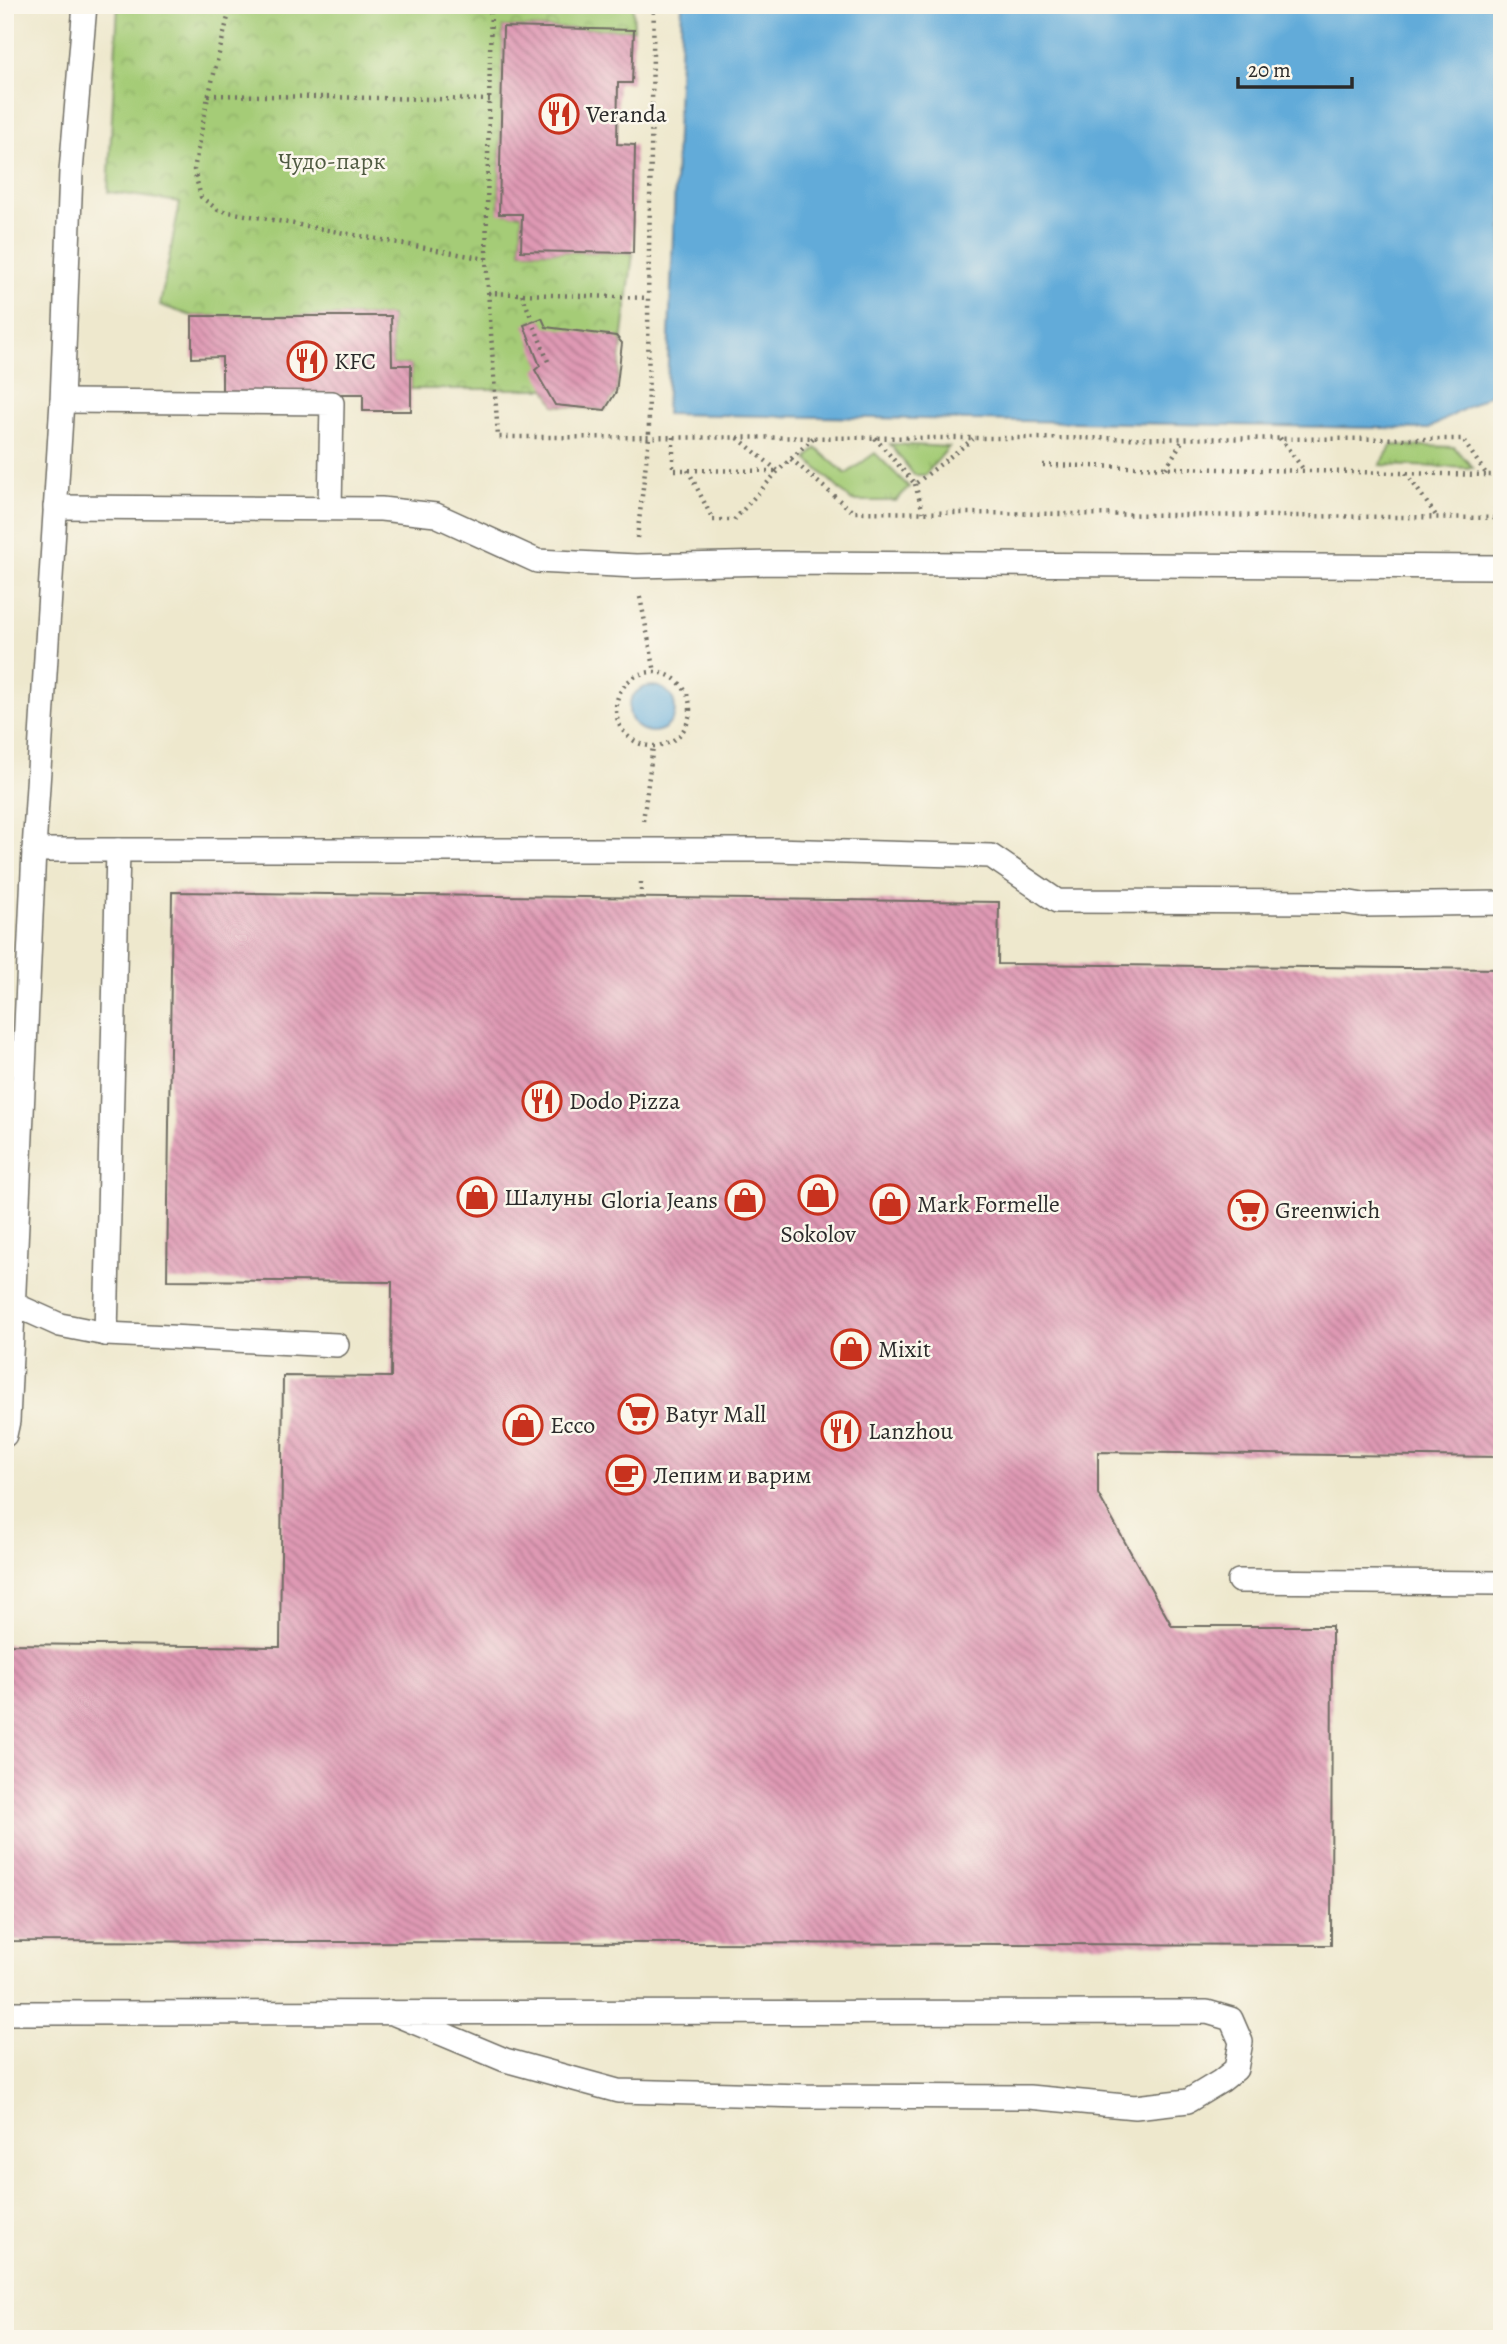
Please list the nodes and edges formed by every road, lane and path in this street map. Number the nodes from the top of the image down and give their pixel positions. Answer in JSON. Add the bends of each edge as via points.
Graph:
{"nodes":[{"id":1,"x":85,"y":5,"type":"edge"},
{"id":2,"x":231,"y":5,"type":"edge"},
{"id":3,"x":491,"y":5,"type":"edge"},
{"id":4,"x":654,"y":5,"type":"edge"},
{"id":5,"x":208,"y":95,"type":"junction"},
{"id":6,"x":490,"y":100,"type":"junction"},
{"id":7,"x":486,"y":259,"type":"junction"},
{"id":8,"x":488,"y":293,"type":"junction"},
{"id":9,"x":522,"y":294,"type":"junction"},
{"id":10,"x":648,"y":298,"type":"junction"},
{"id":11,"x":549,"y":364,"type":"dead end"},
{"id":12,"x":62,"y":401,"type":"junction"},
{"id":13,"x":649,"y":437,"type":"junction"},
{"id":14,"x":673,"y":437,"type":"junction"},
{"id":15,"x":738,"y":437,"type":"junction"},
{"id":16,"x":814,"y":437,"type":"junction"},
{"id":17,"x":874,"y":437,"type":"junction"},
{"id":18,"x":1184,"y":437,"type":"junction"},
{"id":19,"x":1279,"y":438,"type":"junction"},
{"id":20,"x":974,"y":439,"type":"junction"},
{"id":21,"x":791,"y":459,"type":"junction"},
{"id":22,"x":1043,"y":465,"type":"dead end"},
{"id":23,"x":1166,"y":468,"type":"junction"},
{"id":24,"x":688,"y":470,"type":"junction"},
{"id":25,"x":778,"y":471,"type":"junction"},
{"id":26,"x":1305,"y":471,"type":"junction"},
{"id":27,"x":1405,"y":473,"type":"junction"},
{"id":28,"x":1487,"y":475,"type":"junction"},
{"id":29,"x":1502,"y":475,"type":"edge"},
{"id":30,"x":915,"y":484,"type":"junction"},
{"id":31,"x":55,"y":507,"type":"junction"},
{"id":32,"x":330,"y":508,"type":"junction"},
{"id":33,"x":923,"y":512,"type":"junction"},
{"id":34,"x":1437,"y":517,"type":"junction"},
{"id":35,"x":1502,"y":518,"type":"edge"},
{"id":36,"x":636,"y":549,"type":"dead end"},
{"id":37,"x":1502,"y":567,"type":"edge"},
{"id":38,"x":639,"y":592,"type":"dead end"},
{"id":39,"x":654,"y":672,"type":"junction"},
{"id":40,"x":653,"y":746,"type":"junction"},
{"id":41,"x":642,"y":830,"type":"dead end"},
{"id":42,"x":34,"y":850,"type":"junction"},
{"id":43,"x":118,"y":850,"type":"junction"},
{"id":44,"x":1502,"y":904,"type":"edge"},
{"id":45,"x":13,"y":1304,"type":"junction"},
{"id":46,"x":106,"y":1334,"type":"junction"},
{"id":47,"x":337,"y":1345,"type":"dead end"},
{"id":48,"x":5,"y":1435,"type":"edge"},
{"id":49,"x":1239,"y":1581,"type":"dead end"},
{"id":50,"x":1502,"y":1583,"type":"edge"},
{"id":51,"x":390,"y":2012,"type":"junction"},
{"id":52,"x":5,"y":2013,"type":"edge"}],
"edges":[{"from":1,"to":12,"type":"lane","via":[[71,172]]},
{"from":2,"to":5,"type":"path"},
{"from":3,"to":6,"type":"path"},
{"from":4,"to":10,"type":"path"},
{"from":5,"to":6,"type":"path"},
{"from":5,"to":7,"type":"path","via":[[194,170],[201,197],[218,210]]},
{"from":6,"to":7,"type":"path"},
{"from":7,"to":8,"type":"path"},
{"from":8,"to":9,"type":"path"},
{"from":8,"to":13,"type":"path","via":[[498,437]]},
{"from":9,"to":10,"type":"path"},
{"from":9,"to":11,"type":"path"},
{"from":10,"to":13,"type":"path"},
{"from":12,"to":31,"type":"lane"},
{"from":12,"to":32,"type":"lane","via":[[332,404]]},
{"from":13,"to":14,"type":"path"},
{"from":13,"to":36,"type":"path"},
{"from":14,"to":15,"type":"path"},
{"from":14,"to":24,"type":"path","via":[[673,470]]},
{"from":15,"to":16,"type":"path"},
{"from":15,"to":25,"type":"path"},
{"from":16,"to":17,"type":"path"},
{"from":16,"to":21,"type":"path"},
{"from":17,"to":20,"type":"path"},
{"from":17,"to":30,"type":"path"},
{"from":18,"to":19,"type":"path"},
{"from":18,"to":20,"type":"path"},
{"from":18,"to":23,"type":"path"},
{"from":19,"to":26,"type":"path"},
{"from":19,"to":28,"type":"path","via":[[1462,439]]},
{"from":20,"to":30,"type":"path"},
{"from":21,"to":25,"type":"path"},
{"from":21,"to":33,"type":"path","via":[[853,512]]},
{"from":22,"to":23,"type":"path"},
{"from":23,"to":26,"type":"path"},
{"from":24,"to":25,"type":"path"},
{"from":24,"to":25,"type":"path","via":[[713,520],[734,520]]},
{"from":26,"to":27,"type":"path"},
{"from":27,"to":28,"type":"path"},
{"from":27,"to":34,"type":"path"},
{"from":28,"to":29,"type":"path"},
{"from":30,"to":33,"type":"path"},
{"from":31,"to":32,"type":"lane"},
{"from":31,"to":42,"type":"lane"},
{"from":32,"to":37,"type":"lane","via":[[436,515],[537,561],[636,566]]},
{"from":33,"to":34,"type":"path"},
{"from":34,"to":35,"type":"path"},
{"from":38,"to":39,"type":"path"},
{"from":39,"to":40,"type":"path","via":[[667,675],[686,691],[689,716],[677,737]]},
{"from":39,"to":40,"type":"path","via":[[643,673],[624,686],[616,708],[631,739]]},
{"from":40,"to":41,"type":"path"},
{"from":42,"to":43,"type":"lane"},
{"from":42,"to":45,"type":"lane"},
{"from":43,"to":44,"type":"lane","via":[[773,850],[991,856],[1057,901]]},
{"from":43,"to":46,"type":"lane"},
{"from":45,"to":46,"type":"lane","via":[[60,1325]]},
{"from":45,"to":48,"type":"lane"},
{"from":46,"to":47,"type":"lane"},
{"from":49,"to":50,"type":"lane"},
{"from":51,"to":51,"type":"lane","via":[[1207,2012],[1231,2019],[1241,2042],[1236,2069],[1222,2081],[1188,2101],[1135,2107],[1029,2097],[618,2091],[505,2060]]},
{"from":51,"to":52,"type":"lane"}]}
